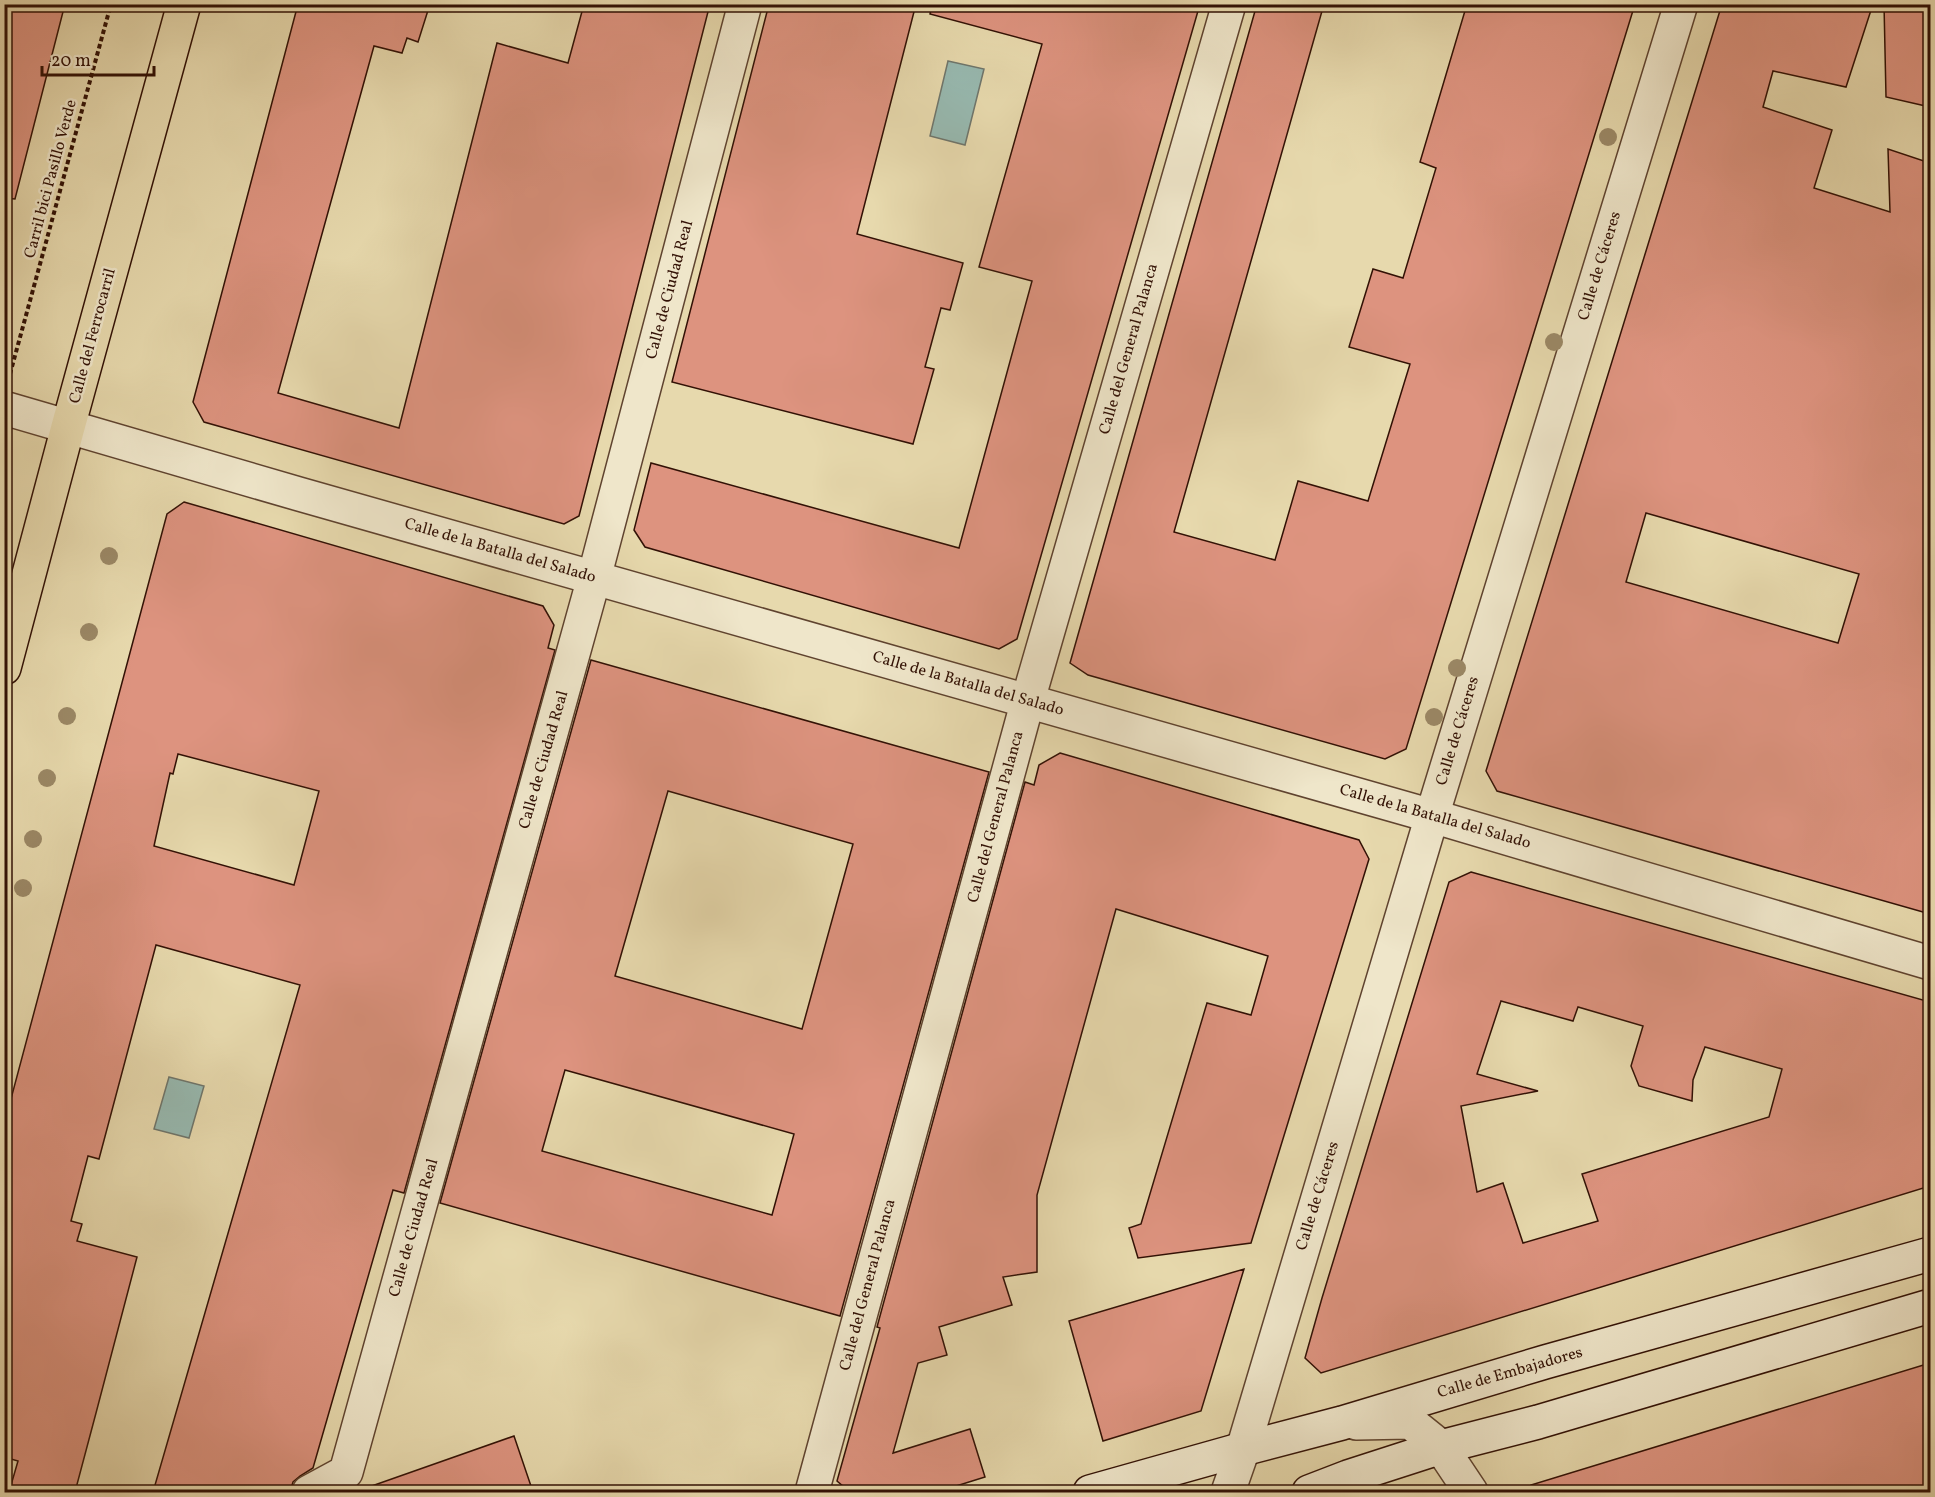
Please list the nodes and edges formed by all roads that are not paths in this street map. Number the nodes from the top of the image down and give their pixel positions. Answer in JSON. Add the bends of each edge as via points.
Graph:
{"nodes":[{"id":1,"x":184,"y":4,"type":"edge"},
{"id":2,"x":745,"y":4,"type":"edge"},
{"id":3,"x":1229,"y":4,"type":"edge"},
{"id":4,"x":1680,"y":4,"type":"edge"},
{"id":5,"x":6,"y":397,"type":"edge"},
{"id":6,"x":68,"y":427,"type":"junction"},
{"id":7,"x":594,"y":578,"type":"junction"},
{"id":8,"x":4,"y":668,"type":"edge"},
{"id":9,"x":1028,"y":700,"type":"junction"},
{"id":10,"x":1432,"y":816,"type":"junction"},
{"id":11,"x":1930,"y":963,"type":"edge"},
{"id":12,"x":1930,"y":1254,"type":"edge"},
{"id":13,"x":1930,"y":1306,"type":"edge"},
{"id":14,"x":1342,"y":1424,"type":"junction"},
{"id":15,"x":1441,"y":1447,"type":"junction"},
{"id":16,"x":1243,"y":1449,"type":"junction"},
{"id":17,"x":309,"y":1492,"type":"edge"},
{"id":18,"x":812,"y":1492,"type":"edge"},
{"id":19,"x":1090,"y":1492,"type":"edge"},
{"id":20,"x":1228,"y":1492,"type":"edge"},
{"id":21,"x":1309,"y":1492,"type":"edge"},
{"id":22,"x":1471,"y":1492,"type":"edge"}],
"edges":[{"from":1,"to":6,"type":"main road","name":"Calle del Ferrocarril"},
{"from":2,"to":7,"type":"street","name":"Calle de Ciudad Real"},
{"from":3,"to":9,"type":"street","name":"Calle del General Palanca"},
{"from":4,"to":10,"type":"street","name":"Calle de Cáceres"},
{"from":5,"to":6,"type":"street","name":"Calle de la Batalla del Salado"},
{"from":6,"to":7,"type":"street","name":"Calle de la Batalla del Salado"},
{"from":6,"to":8,"type":"main road","name":"Calle del Ferrocarril"},
{"from":7,"to":9,"type":"street","name":"Calle de la Batalla del Salado"},
{"from":7,"to":17,"type":"street","name":"Calle de Ciudad Real","via":[[346,1472]]},
{"from":9,"to":10,"type":"street","name":"Calle de la Batalla del Salado"},
{"from":9,"to":18,"type":"street","name":"Calle del General Palanca"},
{"from":10,"to":11,"type":"street","name":"Calle de la Batalla del Salado"},
{"from":10,"to":16,"type":"street","name":"Calle de Cáceres"},
{"from":12,"to":14,"type":"street","name":"Calle de Embajadores","via":[[1545,1362]]},
{"from":13,"to":15,"type":"street"},
{"from":14,"to":15,"type":"street","via":[[1410,1422]]},
{"from":14,"to":16,"type":"street","name":"Calle de Embajadores"},
{"from":15,"to":21,"type":"street"},
{"from":15,"to":22,"type":"street"},
{"from":16,"to":19,"type":"street","name":"Calle de Embajadores"},
{"from":16,"to":20,"type":"street","name":"Calle de Cáceres"}]}
